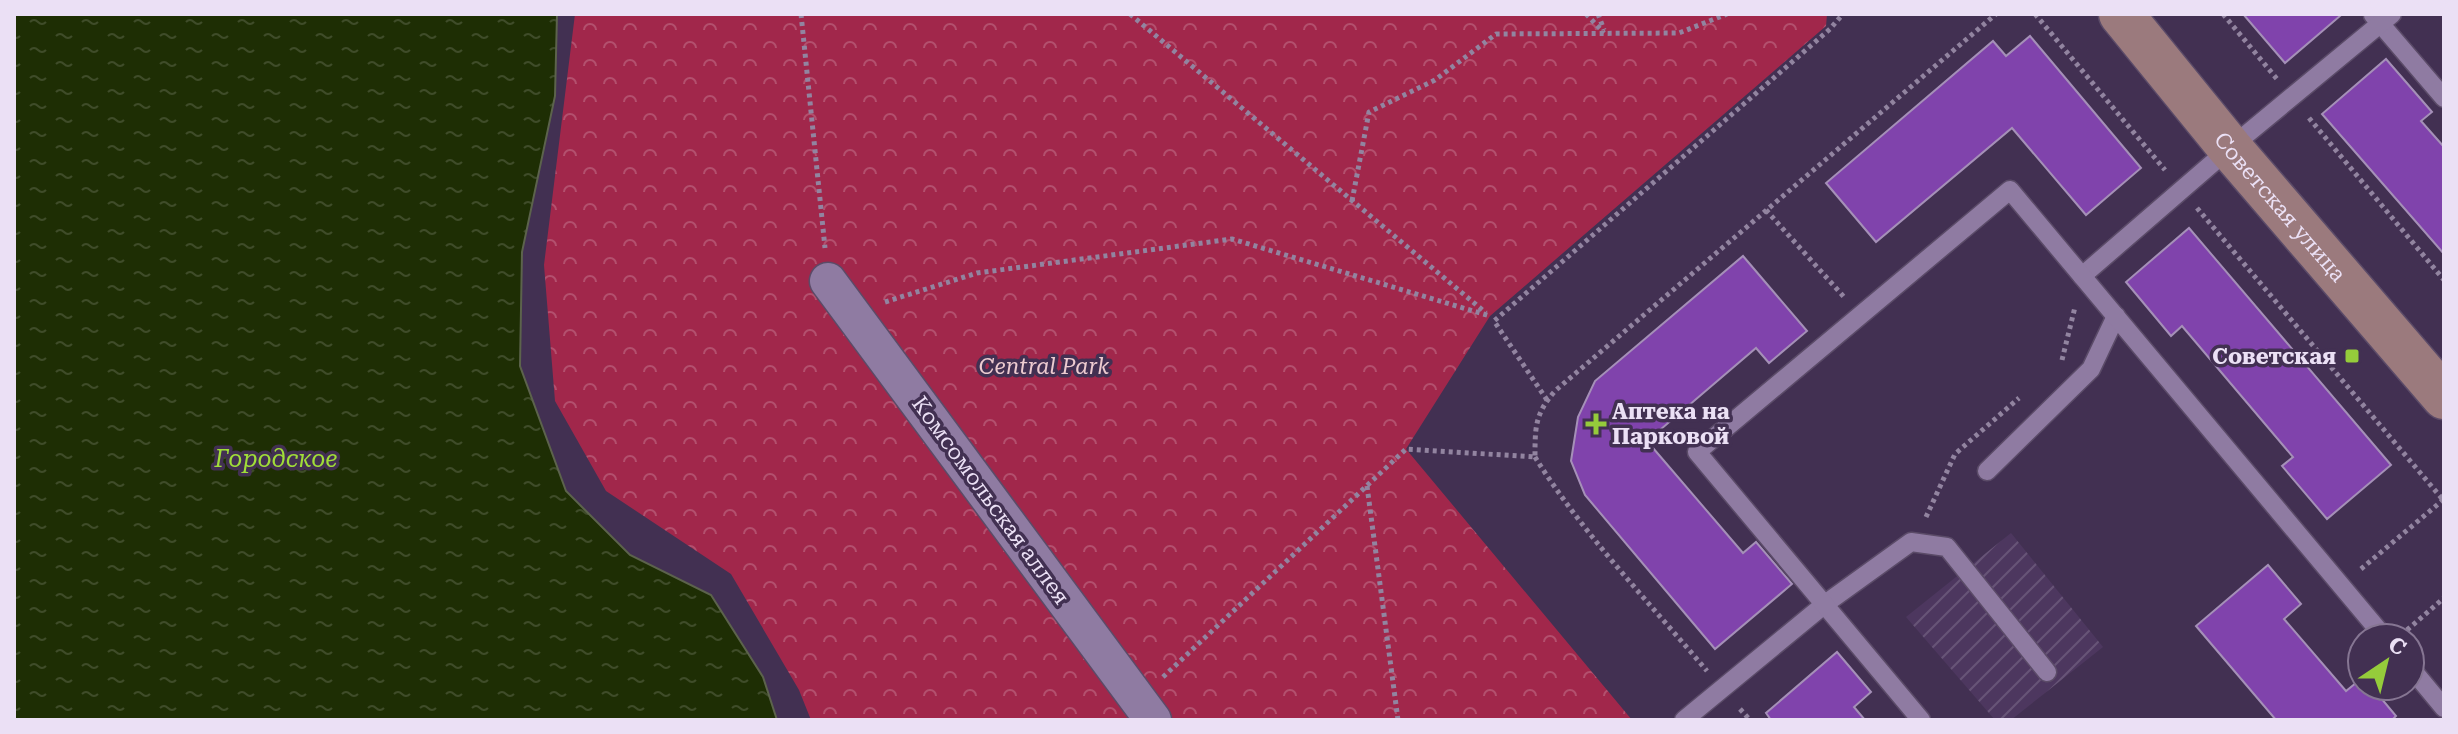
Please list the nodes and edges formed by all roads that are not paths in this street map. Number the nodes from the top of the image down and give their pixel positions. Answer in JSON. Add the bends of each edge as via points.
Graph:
{"nodes":[{"id":1,"x":2121,"y":14,"type":"edge"},
{"id":2,"x":2381,"y":17,"type":"edge"},
{"id":3,"x":2444,"y":98,"type":"edge"},
{"id":4,"x":2230,"y":148,"type":"junction"},
{"id":5,"x":2082,"y":276,"type":"junction"},
{"id":6,"x":828,"y":281,"type":"road end"},
{"id":7,"x":2116,"y":316,"type":"junction"},
{"id":8,"x":2444,"y":397,"type":"edge"},
{"id":9,"x":1987,"y":471,"type":"dead end"},
{"id":10,"x":1825,"y":604,"type":"junction"},
{"id":11,"x":2371,"y":622,"type":"edge"},
{"id":12,"x":2047,"y":672,"type":"dead end"},
{"id":13,"x":2426,"y":686,"type":"edge"},
{"id":14,"x":2444,"y":708,"type":"edge"},
{"id":15,"x":1146,"y":710,"type":"edge"},
{"id":16,"x":1684,"y":720,"type":"edge"},
{"id":17,"x":1921,"y":720,"type":"edge"}],
"edges":[{"from":1,"to":4,"type":"main road","name":"Советская улица"},
{"from":2,"to":3,"type":"lane"},
{"from":2,"to":4,"type":"lane"},
{"from":4,"to":5,"type":"lane"},
{"from":4,"to":8,"type":"main road","name":"Советская улица"},
{"from":5,"to":7,"type":"lane"},
{"from":5,"to":10,"type":"lane","via":[[2010,190],[1697,452]]},
{"from":6,"to":15,"type":"street","name":"Комсомольская аллея"},
{"from":7,"to":9,"type":"lane","via":[[2091,369]]},
{"from":7,"to":11,"type":"lane"},
{"from":10,"to":12,"type":"lane","via":[[1911,542],[1947,547]]},
{"from":10,"to":16,"type":"lane"},
{"from":10,"to":17,"type":"lane"},
{"from":13,"to":14,"type":"lane"}]}
